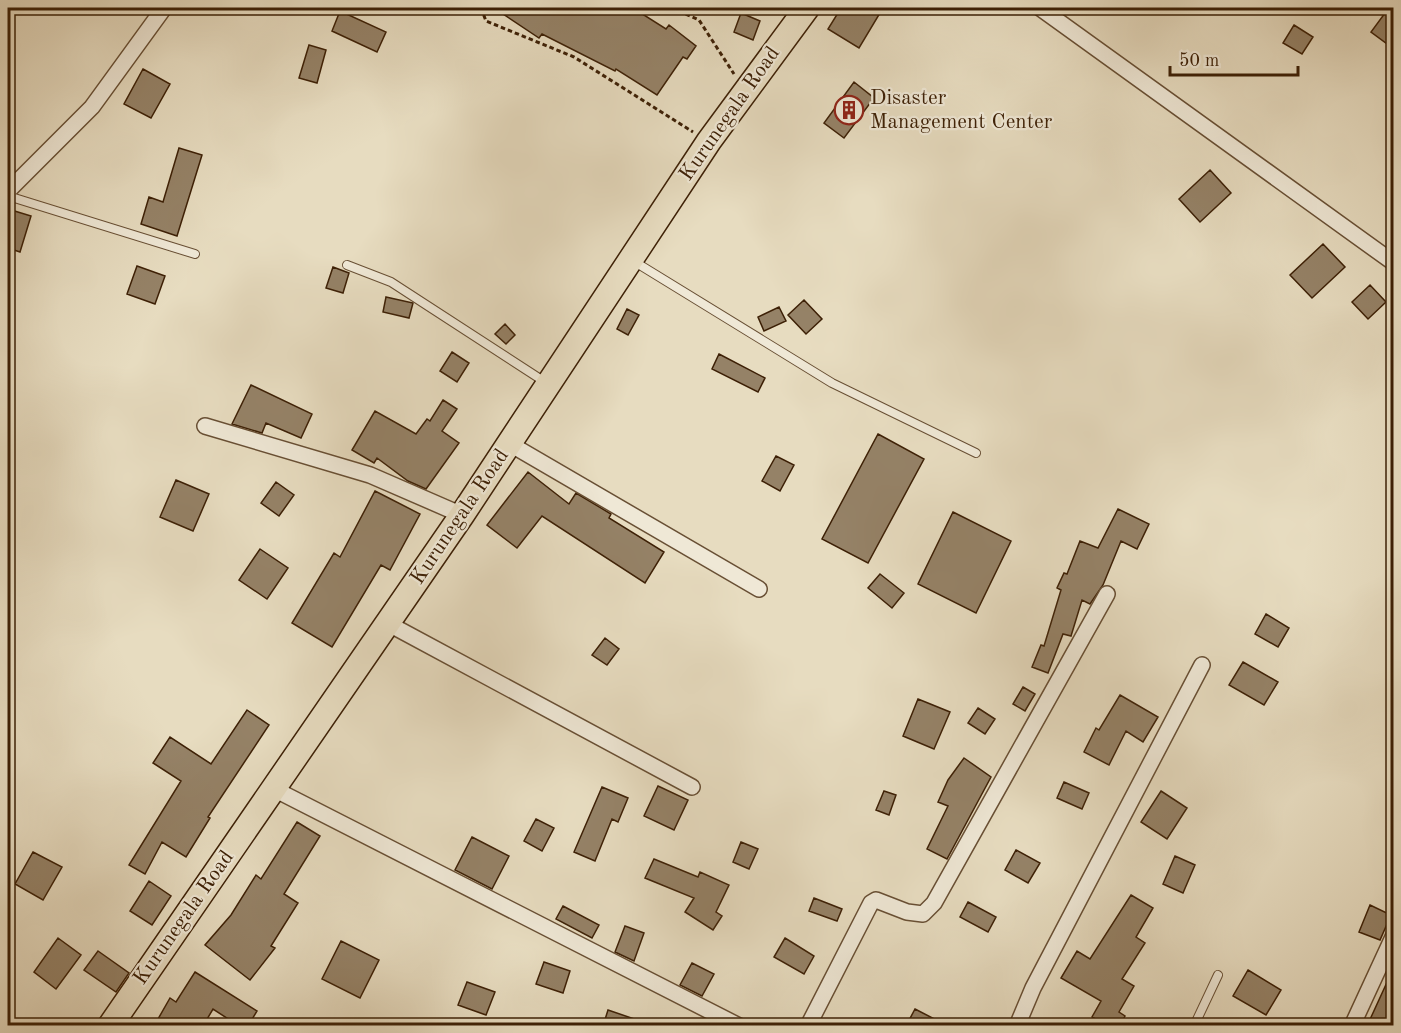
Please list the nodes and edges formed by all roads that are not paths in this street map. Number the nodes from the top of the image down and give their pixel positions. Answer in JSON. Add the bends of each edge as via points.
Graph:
{"nodes":[{"id":1,"x":164,"y":8,"type":"edge"},
{"id":2,"x":807,"y":8,"type":"edge"},
{"id":3,"x":1040,"y":8,"type":"edge"},
{"id":4,"x":8,"y":191,"type":"edge"},
{"id":5,"x":8,"y":196,"type":"edge"},
{"id":6,"x":195,"y":254,"type":"dead end"},
{"id":7,"x":631,"y":260,"type":"junction"},
{"id":8,"x":1394,"y":263,"type":"edge"},
{"id":9,"x":347,"y":265,"type":"dead end"},
{"id":10,"x":549,"y":384,"type":"junction"},
{"id":11,"x":205,"y":426,"type":"dead end"},
{"id":12,"x":510,"y":444,"type":"junction"},
{"id":13,"x":975,"y":453,"type":"dead end"},
{"id":14,"x":462,"y":515,"type":"junction"},
{"id":15,"x":759,"y":589,"type":"dead end"},
{"id":16,"x":1107,"y":594,"type":"dead end"},
{"id":17,"x":387,"y":623,"type":"junction"},
{"id":18,"x":1202,"y":665,"type":"dead end"},
{"id":19,"x":692,"y":787,"type":"dead end"},
{"id":20,"x":273,"y":789,"type":"junction"},
{"id":21,"x":1394,"y":935,"type":"edge"},
{"id":22,"x":1218,"y":975,"type":"dead end"},
{"id":23,"x":110,"y":1026,"type":"edge"},
{"id":24,"x":740,"y":1026,"type":"edge"},
{"id":25,"x":808,"y":1026,"type":"edge"},
{"id":26,"x":1017,"y":1026,"type":"edge"},
{"id":27,"x":1194,"y":1026,"type":"edge"},
{"id":28,"x":1352,"y":1026,"type":"edge"}],
"edges":[{"from":1,"to":4,"type":"street","via":[[92,107]]},
{"from":2,"to":7,"type":"highway","name":"Kurunegala Road","via":[[709,141]]},
{"from":3,"to":8,"type":"street"},
{"from":5,"to":6,"type":"lane"},
{"from":7,"to":10,"type":"highway","name":"Kurunegala Road"},
{"from":7,"to":13,"type":"lane","via":[[832,383]]},
{"from":9,"to":10,"type":"lane","via":[[391,282]]},
{"from":10,"to":12,"type":"highway","name":"Kurunegala Road"},
{"from":11,"to":14,"type":"street","via":[[369,475]]},
{"from":12,"to":14,"type":"highway","name":"Kurunegala Road"},
{"from":12,"to":15,"type":"street"},
{"from":14,"to":17,"type":"highway","name":"Kurunegala Road"},
{"from":16,"to":25,"type":"street","via":[[934,903],[923,914],[876,900],[871,903]]},
{"from":17,"to":19,"type":"street"},
{"from":17,"to":20,"type":"highway","name":"Kurunegala Road"},
{"from":18,"to":26,"type":"street","via":[[1032,988]]},
{"from":20,"to":23,"type":"highway","name":"Kurunegala Road"},
{"from":20,"to":24,"type":"street"},
{"from":21,"to":28,"type":"street"},
{"from":22,"to":27,"type":"lane"}]}
